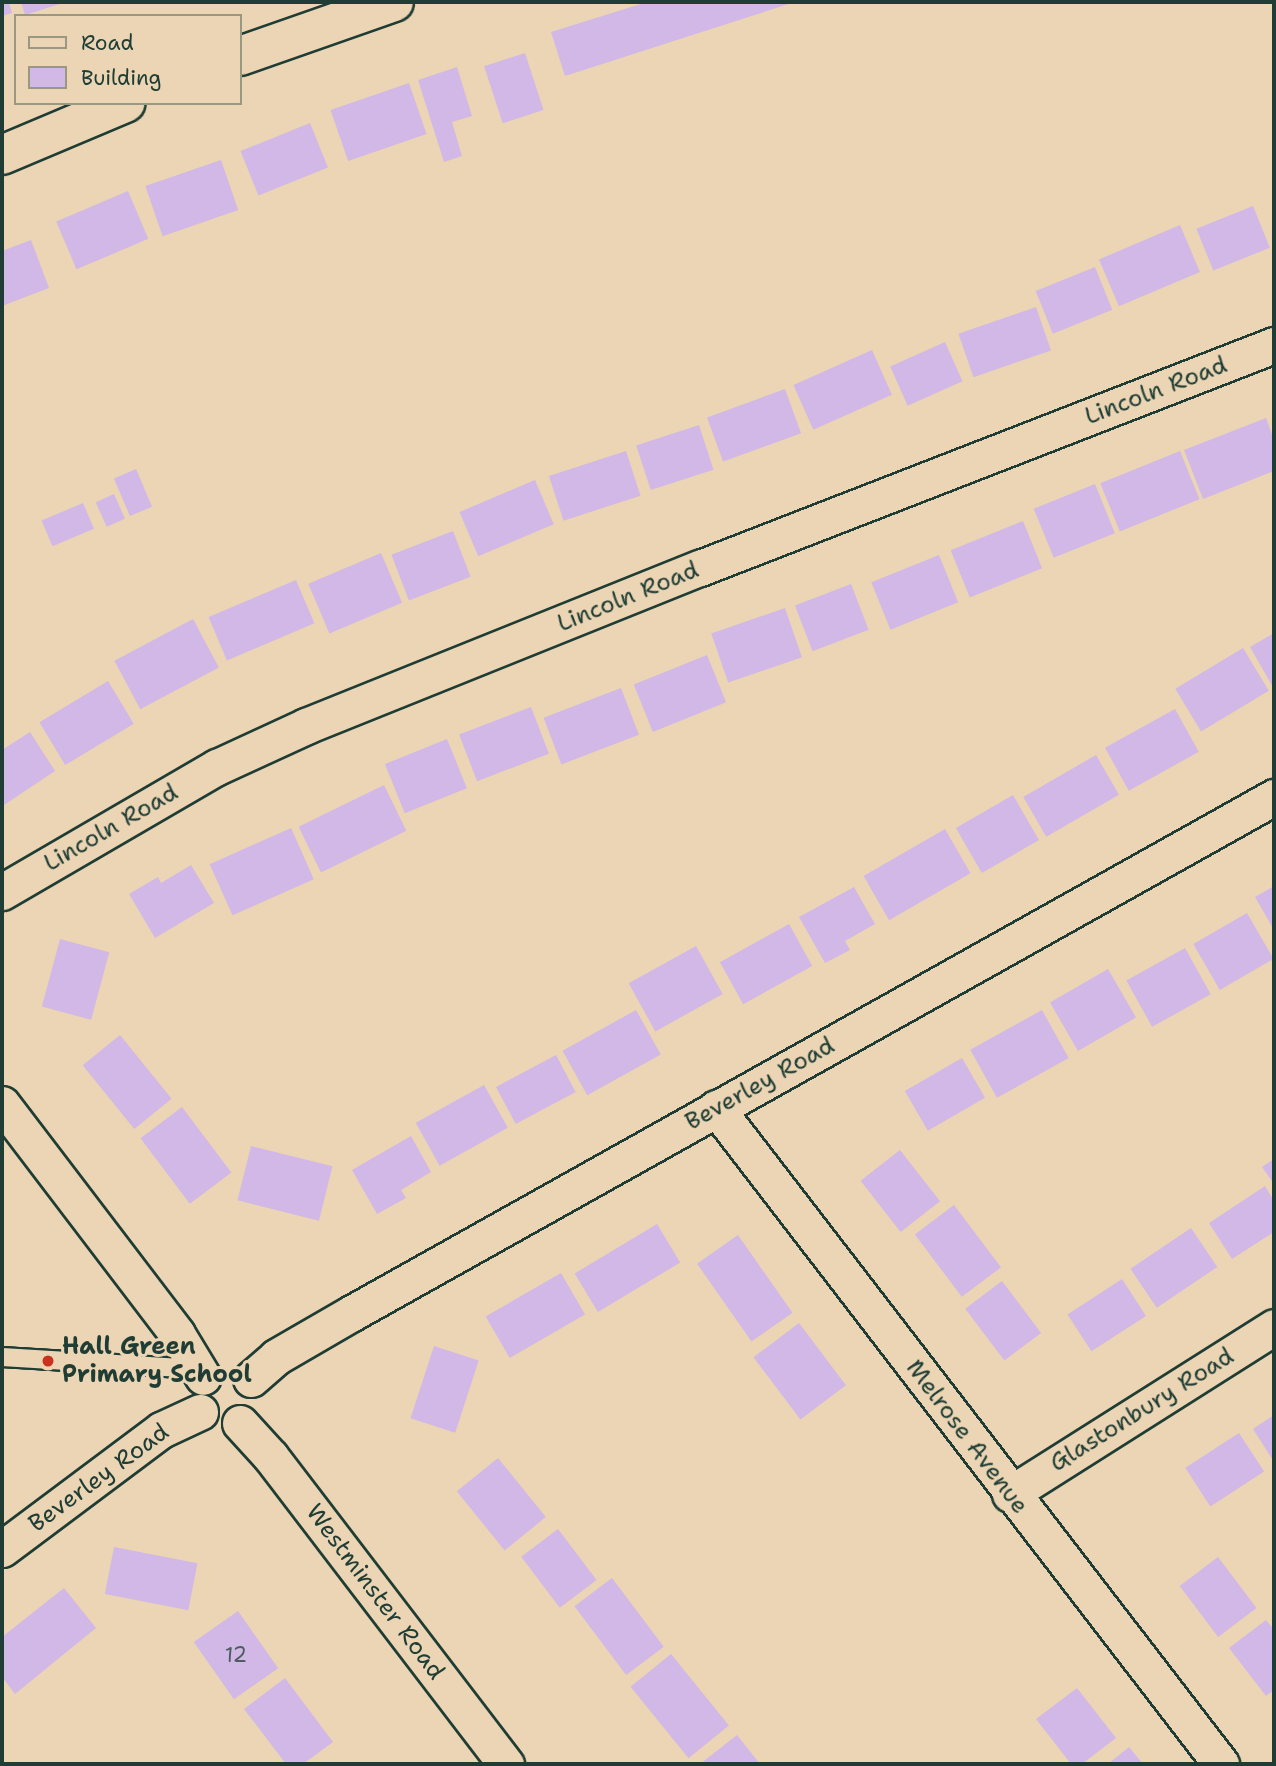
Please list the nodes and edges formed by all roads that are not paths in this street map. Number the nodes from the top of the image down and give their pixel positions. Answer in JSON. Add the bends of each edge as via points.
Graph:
{"nodes":[{"id":1,"x":394,"y":2,"type":"edge"},
{"id":2,"x":242,"y":55,"type":"edge"},
{"id":3,"x":120,"y":105,"type":"edge"},
{"id":4,"x":2,"y":155,"type":"edge"},
{"id":5,"x":1274,"y":345,"type":"edge"},
{"id":6,"x":1274,"y":797,"type":"edge"},
{"id":7,"x":2,"y":892,"type":"edge"},
{"id":8,"x":2,"y":1104,"type":"edge"},
{"id":9,"x":716,"y":1108,"type":"junction"},
{"id":10,"x":1274,"y":1327,"type":"edge"},
{"id":11,"x":2,"y":1357,"type":"edge"},
{"id":12,"x":201,"y":1373,"type":"junction"},
{"id":13,"x":251,"y":1379,"type":"junction"},
{"id":14,"x":200,"y":1412,"type":"junction"},
{"id":15,"x":240,"y":1423,"type":"junction"},
{"id":16,"x":1010,"y":1494,"type":"junction"},
{"id":17,"x":2,"y":1549,"type":"edge"},
{"id":18,"x":506,"y":1764,"type":"edge"},
{"id":19,"x":1221,"y":1764,"type":"edge"}],
"edges":[{"from":1,"to":2,"type":"street"},
{"from":3,"to":4,"type":"street"},
{"from":5,"to":7,"type":"street","name":"Lincoln Road","via":[[306,726],[217,767]]},
{"from":6,"to":9,"type":"street","name":"Beverley Road"},
{"from":8,"to":12,"type":"street","via":[[177,1334]]},
{"from":9,"to":13,"type":"street","name":"Beverley Road","via":[[276,1357]]},
{"from":9,"to":16,"type":"street","name":"Melrose Avenue"},
{"from":10,"to":16,"type":"street","name":"Glastonbury Road"},
{"from":11,"to":12,"type":"lane"},
{"from":12,"to":13,"type":"street","via":[[228,1366]]},
{"from":12,"to":14,"type":"street","via":[[196,1394]]},
{"from":13,"to":15,"type":"street","via":[[255,1406]]},
{"from":14,"to":15,"type":"street","via":[[220,1426]]},
{"from":14,"to":17,"type":"street","name":"Beverley Road","via":[[161,1430]]},
{"from":15,"to":18,"type":"street","name":"Westminster Road","via":[[271,1457]]},
{"from":16,"to":19,"type":"street","name":"Melrose Avenue"}]}
